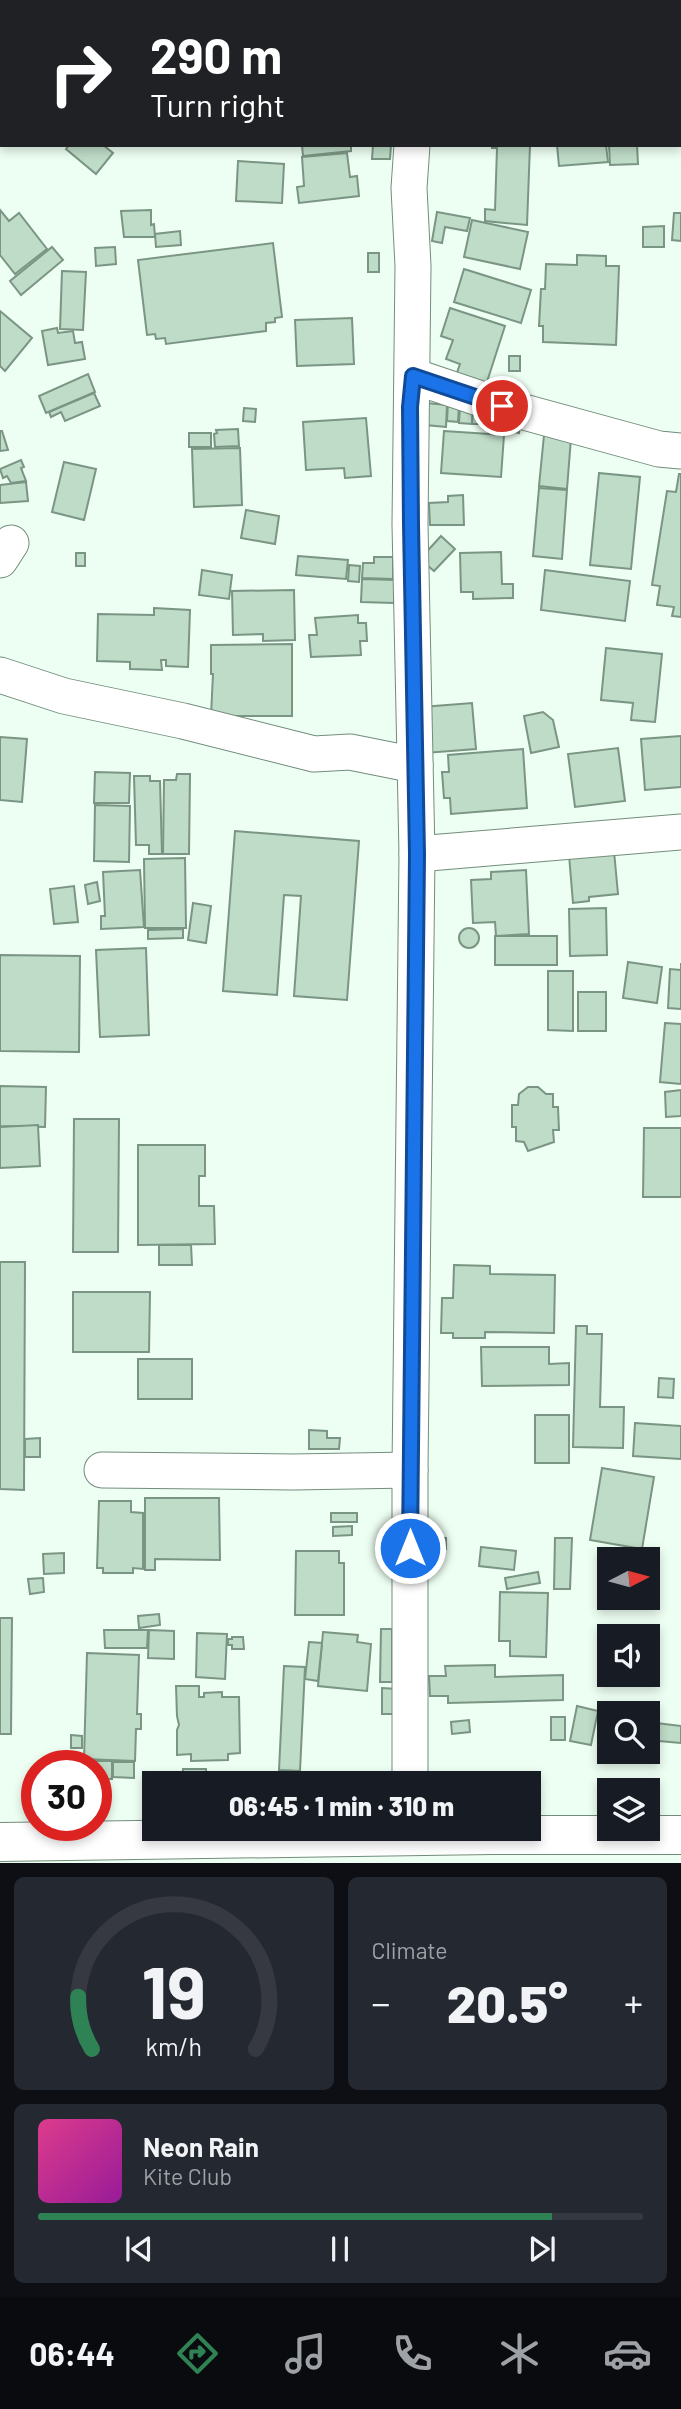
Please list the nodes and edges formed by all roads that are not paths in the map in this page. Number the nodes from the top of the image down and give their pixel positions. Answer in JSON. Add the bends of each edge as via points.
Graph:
{"nodes":[{"id":1,"x":412,"y":147,"type":"edge"},
{"id":2,"x":413,"y":376,"type":"junction"},
{"id":3,"x":681,"y":451,"type":"edge"},
{"id":4,"x":0,"y":675,"type":"edge"},
{"id":5,"x":415,"y":765,"type":"junction"},
{"id":6,"x":681,"y":832,"type":"edge"},
{"id":7,"x":417,"y":854,"type":"junction"},
{"id":8,"x":102,"y":1470,"type":"dead end"},
{"id":9,"x":410,"y":1470,"type":"junction"},
{"id":10,"x":410,"y":1771,"type":"edge"},
{"id":11,"x":541,"y":1834,"type":"edge"},
{"id":12,"x":681,"y":1835,"type":"edge"},
{"id":13,"x":142,"y":1839,"type":"edge"},
{"id":14,"x":0,"y":1842,"type":"edge"}],
"edges":[{"from":1,"to":2,"type":"street"},
{"from":2,"to":3,"type":"street","via":[[502,406]]},
{"from":2,"to":5,"type":"street","via":[[410,511]]},
{"from":4,"to":5,"type":"street","via":[[64,696],[314,754],[350,752]]},
{"from":5,"to":7,"type":"street"},
{"from":6,"to":7,"type":"street"},
{"from":7,"to":9,"type":"street"},
{"from":8,"to":9,"type":"street"},
{"from":9,"to":10,"type":"street"},
{"from":11,"to":12,"type":"highway"},
{"from":13,"to":14,"type":"highway"}]}
